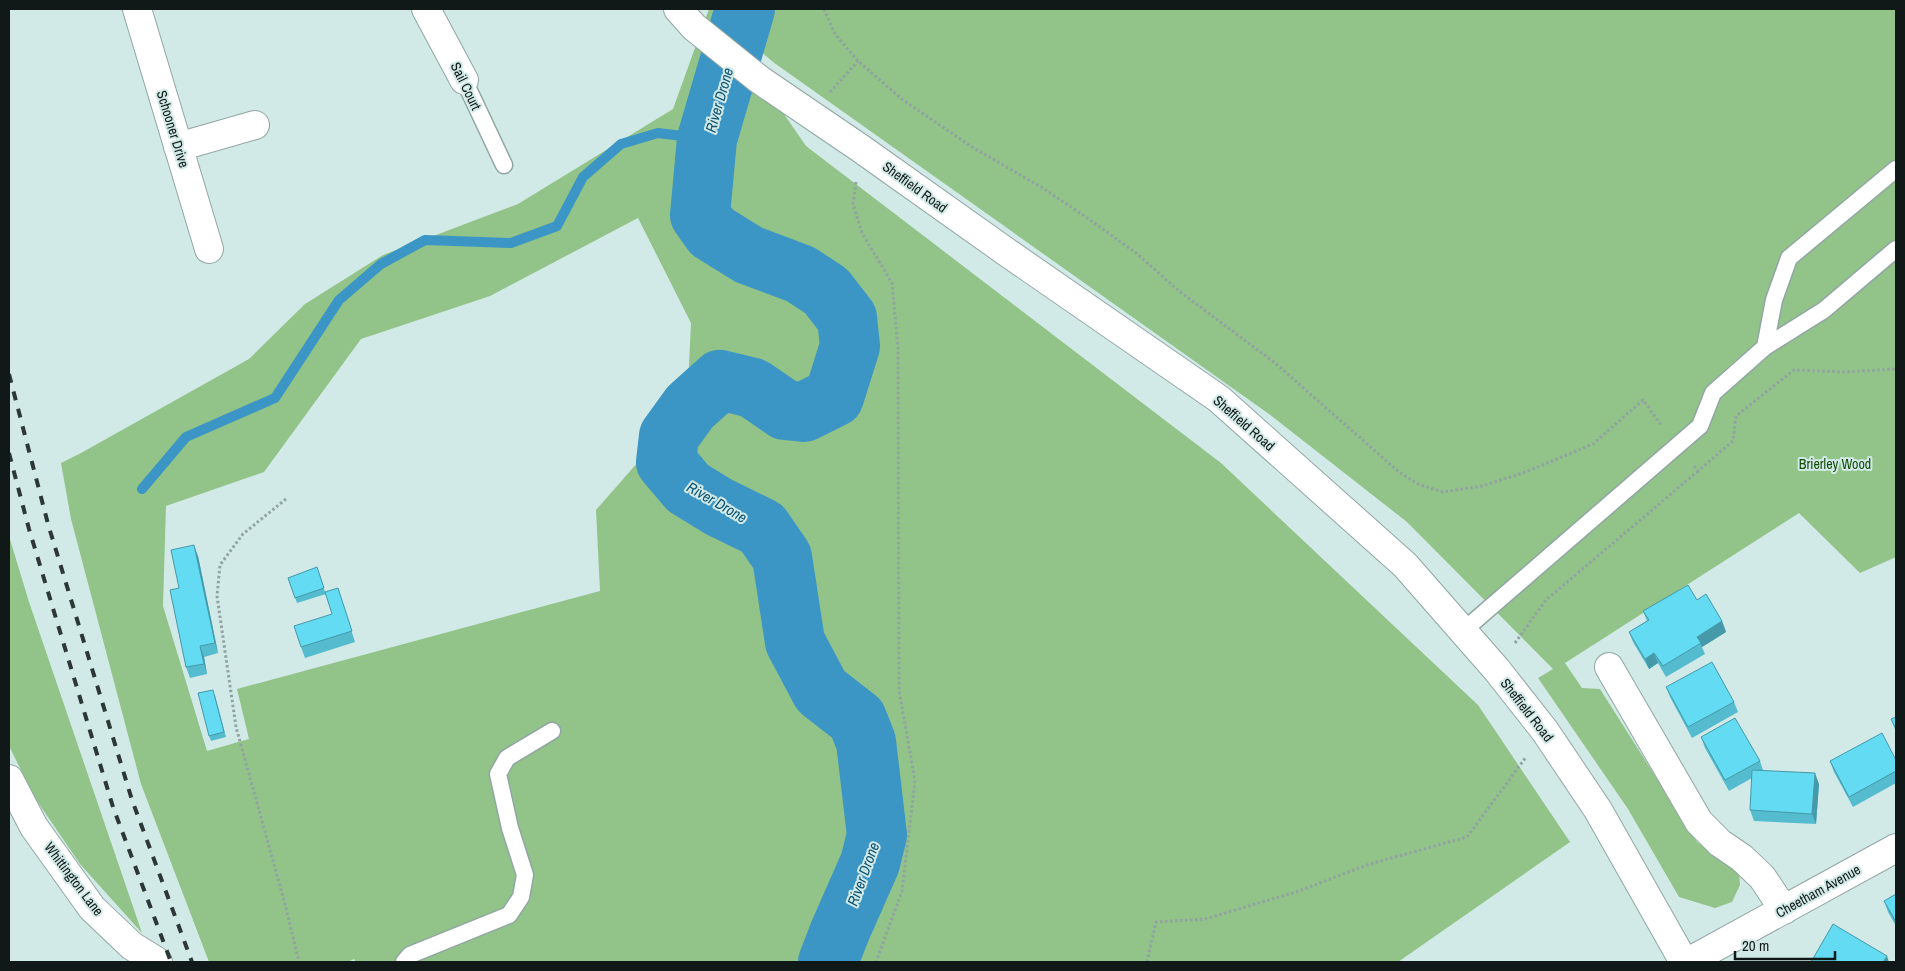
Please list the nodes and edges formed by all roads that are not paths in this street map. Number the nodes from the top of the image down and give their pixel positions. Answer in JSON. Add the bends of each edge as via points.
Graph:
{"nodes":[{"id":1,"x":137,"y":9,"type":"edge"},
{"id":2,"x":426,"y":9,"type":"edge"},
{"id":3,"x":686,"y":18,"type":"edge"},
{"id":4,"x":464,"y":80,"type":"joint"},
{"id":5,"x":255,"y":125,"type":"dead end"},
{"id":6,"x":178,"y":147,"type":"junction"},
{"id":7,"x":504,"y":165,"type":"dead end"},
{"id":8,"x":1896,"y":169,"type":"edge"},
{"id":9,"x":209,"y":249,"type":"dead end"},
{"id":10,"x":1896,"y":249,"type":"edge"},
{"id":11,"x":1765,"y":347,"type":"junction"},
{"id":12,"x":1463,"y":631,"type":"junction"},
{"id":13,"x":1608,"y":667,"type":"dead end"},
{"id":14,"x":552,"y":731,"type":"dead end"},
{"id":15,"x":9,"y":779,"type":"edge"},
{"id":16,"x":1896,"y":848,"type":"edge"},
{"id":17,"x":1784,"y":910,"type":"junction"},
{"id":18,"x":158,"y":962,"type":"edge"},
{"id":19,"x":404,"y":962,"type":"edge"},
{"id":20,"x":1684,"y":962,"type":"edge"},
{"id":21,"x":1688,"y":962,"type":"edge"}],
"edges":[{"from":1,"to":6,"type":"main road","name":"Schooner Drive"},
{"from":2,"to":4,"type":"main road","name":"Sail Court"},
{"from":3,"to":12,"type":"main road","name":"Sheffield Road","via":[[760,80],[1219,399],[1406,565]]},
{"from":4,"to":7,"type":"lane","name":"Sail Court"},
{"from":5,"to":6,"type":"main road"},
{"from":6,"to":9,"type":"main road","name":"Schooner Drive"},
{"from":8,"to":11,"type":"lane","via":[[1788,258],[1774,300]]},
{"from":10,"to":11,"type":"lane","via":[[1824,310]]},
{"from":11,"to":12,"type":"lane","via":[[1713,393],[1700,426]]},
{"from":12,"to":20,"type":"main road","name":"Sheffield Road","via":[[1545,731],[1598,810]]},
{"from":13,"to":17,"type":"main road","via":[[1699,822],[1762,877]]},
{"from":14,"to":19,"type":"lane","via":[[507,758],[498,774],[525,875],[521,897],[508,914],[410,955]]},
{"from":15,"to":18,"type":"main road","name":"Whittington Lane","via":[[34,827],[92,908],[132,946]]},
{"from":16,"to":17,"type":"main road","name":"Cheetham Avenue"},
{"from":17,"to":21,"type":"main road","name":"Cheetham Avenue"}]}
